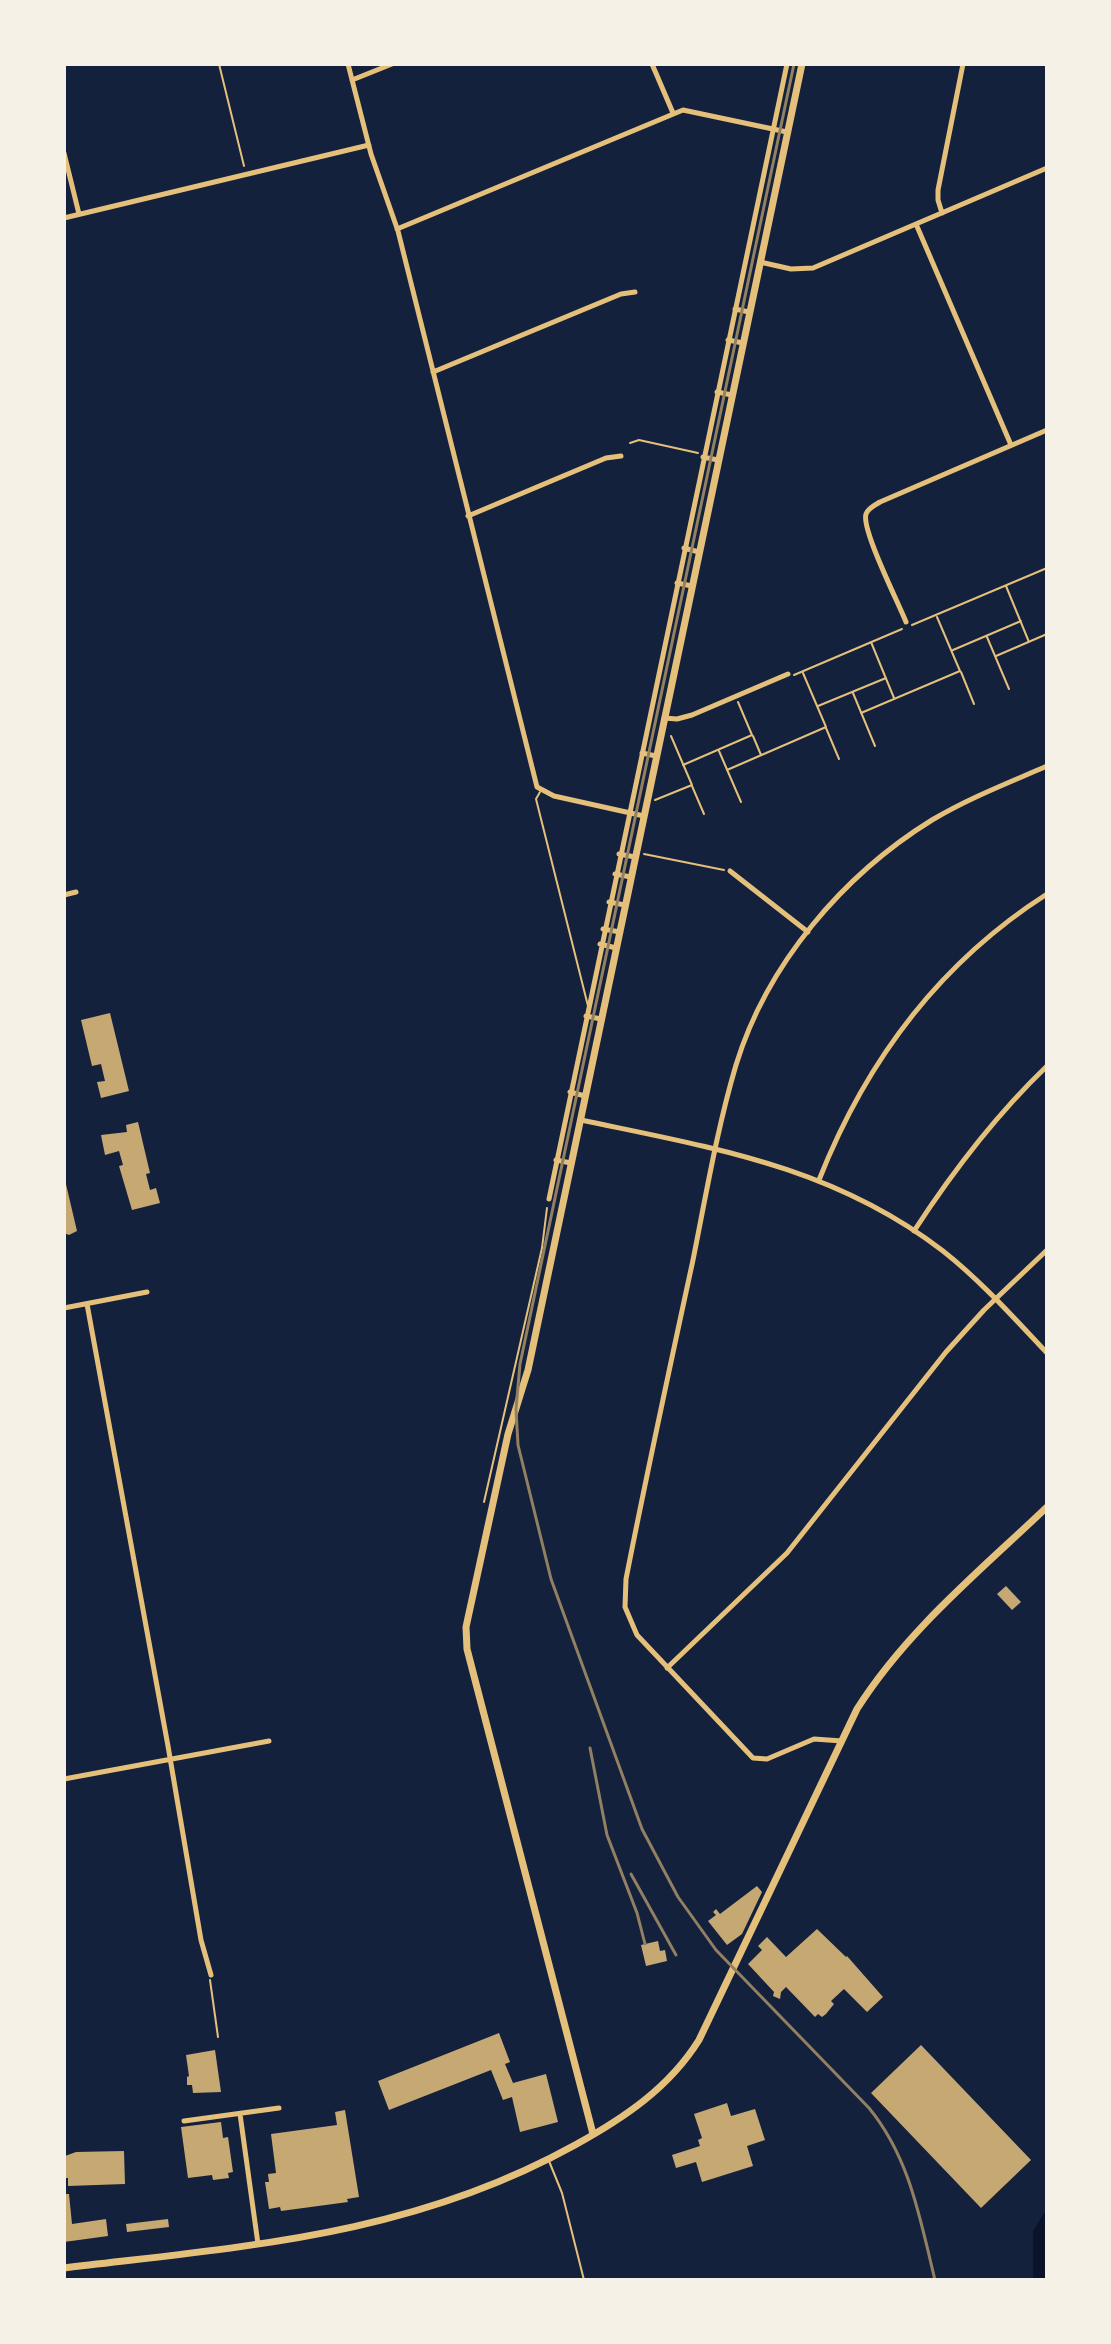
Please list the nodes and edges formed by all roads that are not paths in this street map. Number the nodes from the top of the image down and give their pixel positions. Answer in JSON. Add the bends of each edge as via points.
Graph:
{"nodes":[{"id":1,"x":348,"y":64,"type":"edge"},
{"id":2,"x":392,"y":64,"type":"edge"},
{"id":3,"x":652,"y":64,"type":"edge"},
{"id":4,"x":787,"y":64,"type":"edge"},
{"id":5,"x":802,"y":64,"type":"edge"},
{"id":6,"x":963,"y":64,"type":"edge"},
{"id":7,"x":352,"y":80,"type":"junction"},
{"id":8,"x":782,"y":84,"type":"junction"},
{"id":9,"x":797,"y":87,"type":"junction"},
{"id":10,"x":673,"y":113,"type":"junction"},
{"id":11,"x":773,"y":129,"type":"junction"},
{"id":12,"x":787,"y":132,"type":"junction"},
{"id":13,"x":369,"y":145,"type":"junction"},
{"id":14,"x":64,"y":153,"type":"edge"},
{"id":15,"x":1047,"y":168,"type":"edge"},
{"id":16,"x":758,"y":200,"type":"junction"},
{"id":17,"x":772,"y":204,"type":"junction"},
{"id":18,"x":942,"y":213,"type":"junction"},
{"id":19,"x":79,"y":214,"type":"junction"},
{"id":20,"x":64,"y":218,"type":"edge"},
{"id":21,"x":916,"y":224,"type":"junction"},
{"id":22,"x":397,"y":229,"type":"junction"},
{"id":23,"x":746,"y":257,"type":"junction"},
{"id":24,"x":760,"y":261,"type":"junction"},
{"id":25,"x":635,"y":292,"type":"dead end"},
{"id":26,"x":735,"y":309,"type":"junction"},
{"id":27,"x":749,"y":312,"type":"junction"},
{"id":28,"x":728,"y":340,"type":"junction"},
{"id":29,"x":743,"y":343,"type":"junction"},
{"id":30,"x":433,"y":372,"type":"junction"},
{"id":31,"x":717,"y":392,"type":"junction"},
{"id":32,"x":732,"y":395,"type":"junction"},
{"id":33,"x":1047,"y":430,"type":"edge"},
{"id":34,"x":1011,"y":445,"type":"junction"},
{"id":35,"x":621,"y":456,"type":"dead end"},
{"id":36,"x":703,"y":457,"type":"junction"},
{"id":37,"x":718,"y":460,"type":"junction"},
{"id":38,"x":468,"y":516,"type":"junction"},
{"id":39,"x":684,"y":548,"type":"junction"},
{"id":40,"x":699,"y":552,"type":"junction"},
{"id":41,"x":677,"y":583,"type":"junction"},
{"id":42,"x":692,"y":586,"type":"junction"},
{"id":43,"x":909,"y":623,"type":"road end"},
{"id":44,"x":788,"y":674,"type":"road end"},
{"id":45,"x":664,"y":718,"type":"junction"},
{"id":46,"x":642,"y":753,"type":"junction"},
{"id":47,"x":656,"y":756,"type":"junction"},
{"id":48,"x":1047,"y":766,"type":"edge"},
{"id":49,"x":540,"y":790,"type":"junction"},
{"id":50,"x":629,"y":813,"type":"junction"},
{"id":51,"x":644,"y":816,"type":"junction"},
{"id":52,"x":619,"y":854,"type":"junction"},
{"id":53,"x":639,"y":855,"type":"junction"},
{"id":54,"x":730,"y":871,"type":"dead end"},
{"id":55,"x":615,"y":874,"type":"junction"},
{"id":56,"x":631,"y":877,"type":"junction"},
{"id":57,"x":76,"y":892,"type":"dead end"},
{"id":58,"x":1047,"y":894,"type":"edge"},
{"id":59,"x":64,"y":895,"type":"edge"},
{"id":60,"x":609,"y":902,"type":"junction"},
{"id":61,"x":625,"y":905,"type":"junction"},
{"id":62,"x":603,"y":929,"type":"junction"},
{"id":63,"x":620,"y":932,"type":"junction"},
{"id":64,"x":808,"y":932,"type":"junction"},
{"id":65,"x":600,"y":944,"type":"junction"},
{"id":66,"x":616,"y":948,"type":"junction"},
{"id":67,"x":588,"y":1007,"type":"junction"},
{"id":68,"x":586,"y":1016,"type":"junction"},
{"id":69,"x":601,"y":1019,"type":"junction"},
{"id":70,"x":1047,"y":1066,"type":"edge"},
{"id":71,"x":570,"y":1092,"type":"junction"},
{"id":72,"x":585,"y":1096,"type":"junction"},
{"id":73,"x":580,"y":1120,"type":"junction"},
{"id":74,"x":716,"y":1149,"type":"junction"},
{"id":75,"x":556,"y":1160,"type":"junction"},
{"id":76,"x":571,"y":1163,"type":"junction"},
{"id":77,"x":819,"y":1180,"type":"junction"},
{"id":78,"x":549,"y":1199,"type":"road end"},
{"id":79,"x":914,"y":1231,"type":"junction"},
{"id":80,"x":1047,"y":1250,"type":"edge"},
{"id":81,"x":147,"y":1292,"type":"dead end"},
{"id":82,"x":996,"y":1299,"type":"junction"},
{"id":83,"x":87,"y":1304,"type":"junction"},
{"id":84,"x":64,"y":1308,"type":"edge"},
{"id":85,"x":1047,"y":1353,"type":"edge"},
{"id":86,"x":1047,"y":1507,"type":"edge"},
{"id":87,"x":667,"y":1668,"type":"junction"},
{"id":88,"x":269,"y":1741,"type":"dead end"},
{"id":89,"x":843,"y":1741,"type":"junction"},
{"id":90,"x":171,"y":1760,"type":"junction"},
{"id":91,"x":64,"y":1779,"type":"edge"},
{"id":92,"x":211,"y":1975,"type":"road end"},
{"id":93,"x":279,"y":2108,"type":"dead end"},
{"id":94,"x":240,"y":2114,"type":"junction"},
{"id":95,"x":184,"y":2121,"type":"dead end"},
{"id":96,"x":593,"y":2134,"type":"junction"},
{"id":97,"x":548,"y":2159,"type":"junction"},
{"id":98,"x":258,"y":2244,"type":"junction"},
{"id":99,"x":64,"y":2268,"type":"edge"},
{"id":100,"x":584,"y":2280,"type":"edge"}],
"edges":[{"from":1,"to":7,"type":"street"},
{"from":2,"to":7,"type":"street"},
{"from":3,"to":10,"type":"street"},
{"from":4,"to":8,"type":"street"},
{"from":5,"to":9,"type":"main road"},
{"from":6,"to":18,"type":"street","via":[[938,190]]},
{"from":7,"to":13,"type":"street"},
{"from":8,"to":9,"type":"street"},
{"from":8,"to":11,"type":"street"},
{"from":9,"to":12,"type":"main road"},
{"from":10,"to":11,"type":"street","via":[[683,110]]},
{"from":10,"to":22,"type":"street"},
{"from":11,"to":12,"type":"street"},
{"from":11,"to":16,"type":"street"},
{"from":12,"to":17,"type":"main road"},
{"from":13,"to":19,"type":"street"},
{"from":13,"to":22,"type":"street"},
{"from":14,"to":19,"type":"street"},
{"from":15,"to":18,"type":"street"},
{"from":16,"to":17,"type":"street"},
{"from":16,"to":23,"type":"street"},
{"from":17,"to":24,"type":"main road"},
{"from":18,"to":21,"type":"street"},
{"from":19,"to":20,"type":"street"},
{"from":21,"to":24,"type":"street","via":[[806,269]]},
{"from":21,"to":34,"type":"street"},
{"from":22,"to":30,"type":"street"},
{"from":23,"to":24,"type":"street"},
{"from":23,"to":26,"type":"street"},
{"from":24,"to":27,"type":"main road"},
{"from":25,"to":30,"type":"street"},
{"from":26,"to":27,"type":"street"},
{"from":26,"to":28,"type":"street"},
{"from":27,"to":29,"type":"main road"},
{"from":28,"to":29,"type":"street"},
{"from":28,"to":31,"type":"street"},
{"from":29,"to":32,"type":"main road"},
{"from":30,"to":38,"type":"street"},
{"from":31,"to":32,"type":"street"},
{"from":31,"to":36,"type":"street"},
{"from":32,"to":37,"type":"main road"},
{"from":33,"to":34,"type":"street"},
{"from":34,"to":43,"type":"street","via":[[868,510],[869,536]]},
{"from":35,"to":38,"type":"street"},
{"from":36,"to":37,"type":"street"},
{"from":36,"to":39,"type":"street"},
{"from":37,"to":40,"type":"main road"},
{"from":38,"to":49,"type":"street"},
{"from":39,"to":40,"type":"street"},
{"from":39,"to":41,"type":"street"},
{"from":40,"to":42,"type":"main road"},
{"from":41,"to":42,"type":"street"},
{"from":41,"to":46,"type":"street"},
{"from":42,"to":45,"type":"main road"},
{"from":44,"to":45,"type":"street","via":[[692,715]]},
{"from":45,"to":47,"type":"main road"},
{"from":46,"to":47,"type":"street"},
{"from":46,"to":50,"type":"street"},
{"from":47,"to":51,"type":"main road"},
{"from":48,"to":64,"type":"street","via":[[970,800],[913,833],[855,880]]},
{"from":49,"to":50,"type":"street"},
{"from":49,"to":67,"type":"lane","via":[[536,799]]},
{"from":50,"to":51,"type":"street"},
{"from":50,"to":52,"type":"street"},
{"from":51,"to":53,"type":"main road"},
{"from":52,"to":53,"type":"street"},
{"from":52,"to":55,"type":"street"},
{"from":53,"to":56,"type":"main road"},
{"from":54,"to":64,"type":"street"},
{"from":55,"to":56,"type":"street"},
{"from":55,"to":60,"type":"street"},
{"from":56,"to":61,"type":"main road"},
{"from":57,"to":59,"type":"street"},
{"from":58,"to":77,"type":"street","via":[[973,949],[912,1013],[862,1086]]},
{"from":60,"to":61,"type":"street"},
{"from":60,"to":62,"type":"street"},
{"from":61,"to":63,"type":"main road"},
{"from":62,"to":63,"type":"street"},
{"from":62,"to":65,"type":"street"},
{"from":63,"to":66,"type":"main road"},
{"from":64,"to":74,"type":"street","via":[[752,1025],[737,1062]]},
{"from":65,"to":66,"type":"street"},
{"from":65,"to":67,"type":"street"},
{"from":66,"to":69,"type":"main road"},
{"from":67,"to":68,"type":"street"},
{"from":68,"to":69,"type":"street"},
{"from":68,"to":71,"type":"street"},
{"from":69,"to":72,"type":"main road"},
{"from":70,"to":79,"type":"street","via":[[986,1132]]},
{"from":71,"to":72,"type":"street"},
{"from":71,"to":75,"type":"street"},
{"from":72,"to":73,"type":"main road"},
{"from":73,"to":74,"type":"street"},
{"from":73,"to":76,"type":"main road"},
{"from":74,"to":77,"type":"street"},
{"from":74,"to":87,"type":"street","via":[[625,1586],[625,1607],[633,1627]]},
{"from":75,"to":76,"type":"street"},
{"from":75,"to":78,"type":"street"},
{"from":76,"to":96,"type":"main road","via":[[466,1639]]},
{"from":77,"to":79,"type":"street"},
{"from":79,"to":82,"type":"street"},
{"from":80,"to":82,"type":"street"},
{"from":81,"to":83,"type":"street"},
{"from":82,"to":85,"type":"street"},
{"from":82,"to":87,"type":"street","via":[[946,1352],[794,1545]]},
{"from":83,"to":84,"type":"street"},
{"from":83,"to":90,"type":"street"},
{"from":86,"to":89,"type":"main road","via":[[903,1647],[857,1709]]},
{"from":87,"to":89,"type":"street","via":[[753,1758],[767,1759],[814,1739]]},
{"from":88,"to":90,"type":"street"},
{"from":89,"to":96,"type":"main road","via":[[692,2052],[655,2092]]},
{"from":90,"to":91,"type":"street"},
{"from":90,"to":92,"type":"street"},
{"from":93,"to":94,"type":"street"},
{"from":94,"to":95,"type":"street"},
{"from":94,"to":98,"type":"street"},
{"from":96,"to":97,"type":"main road"},
{"from":97,"to":98,"type":"main road","via":[[476,2192],[392,2219]]},
{"from":97,"to":100,"type":"lane"},
{"from":98,"to":99,"type":"main road"}]}
